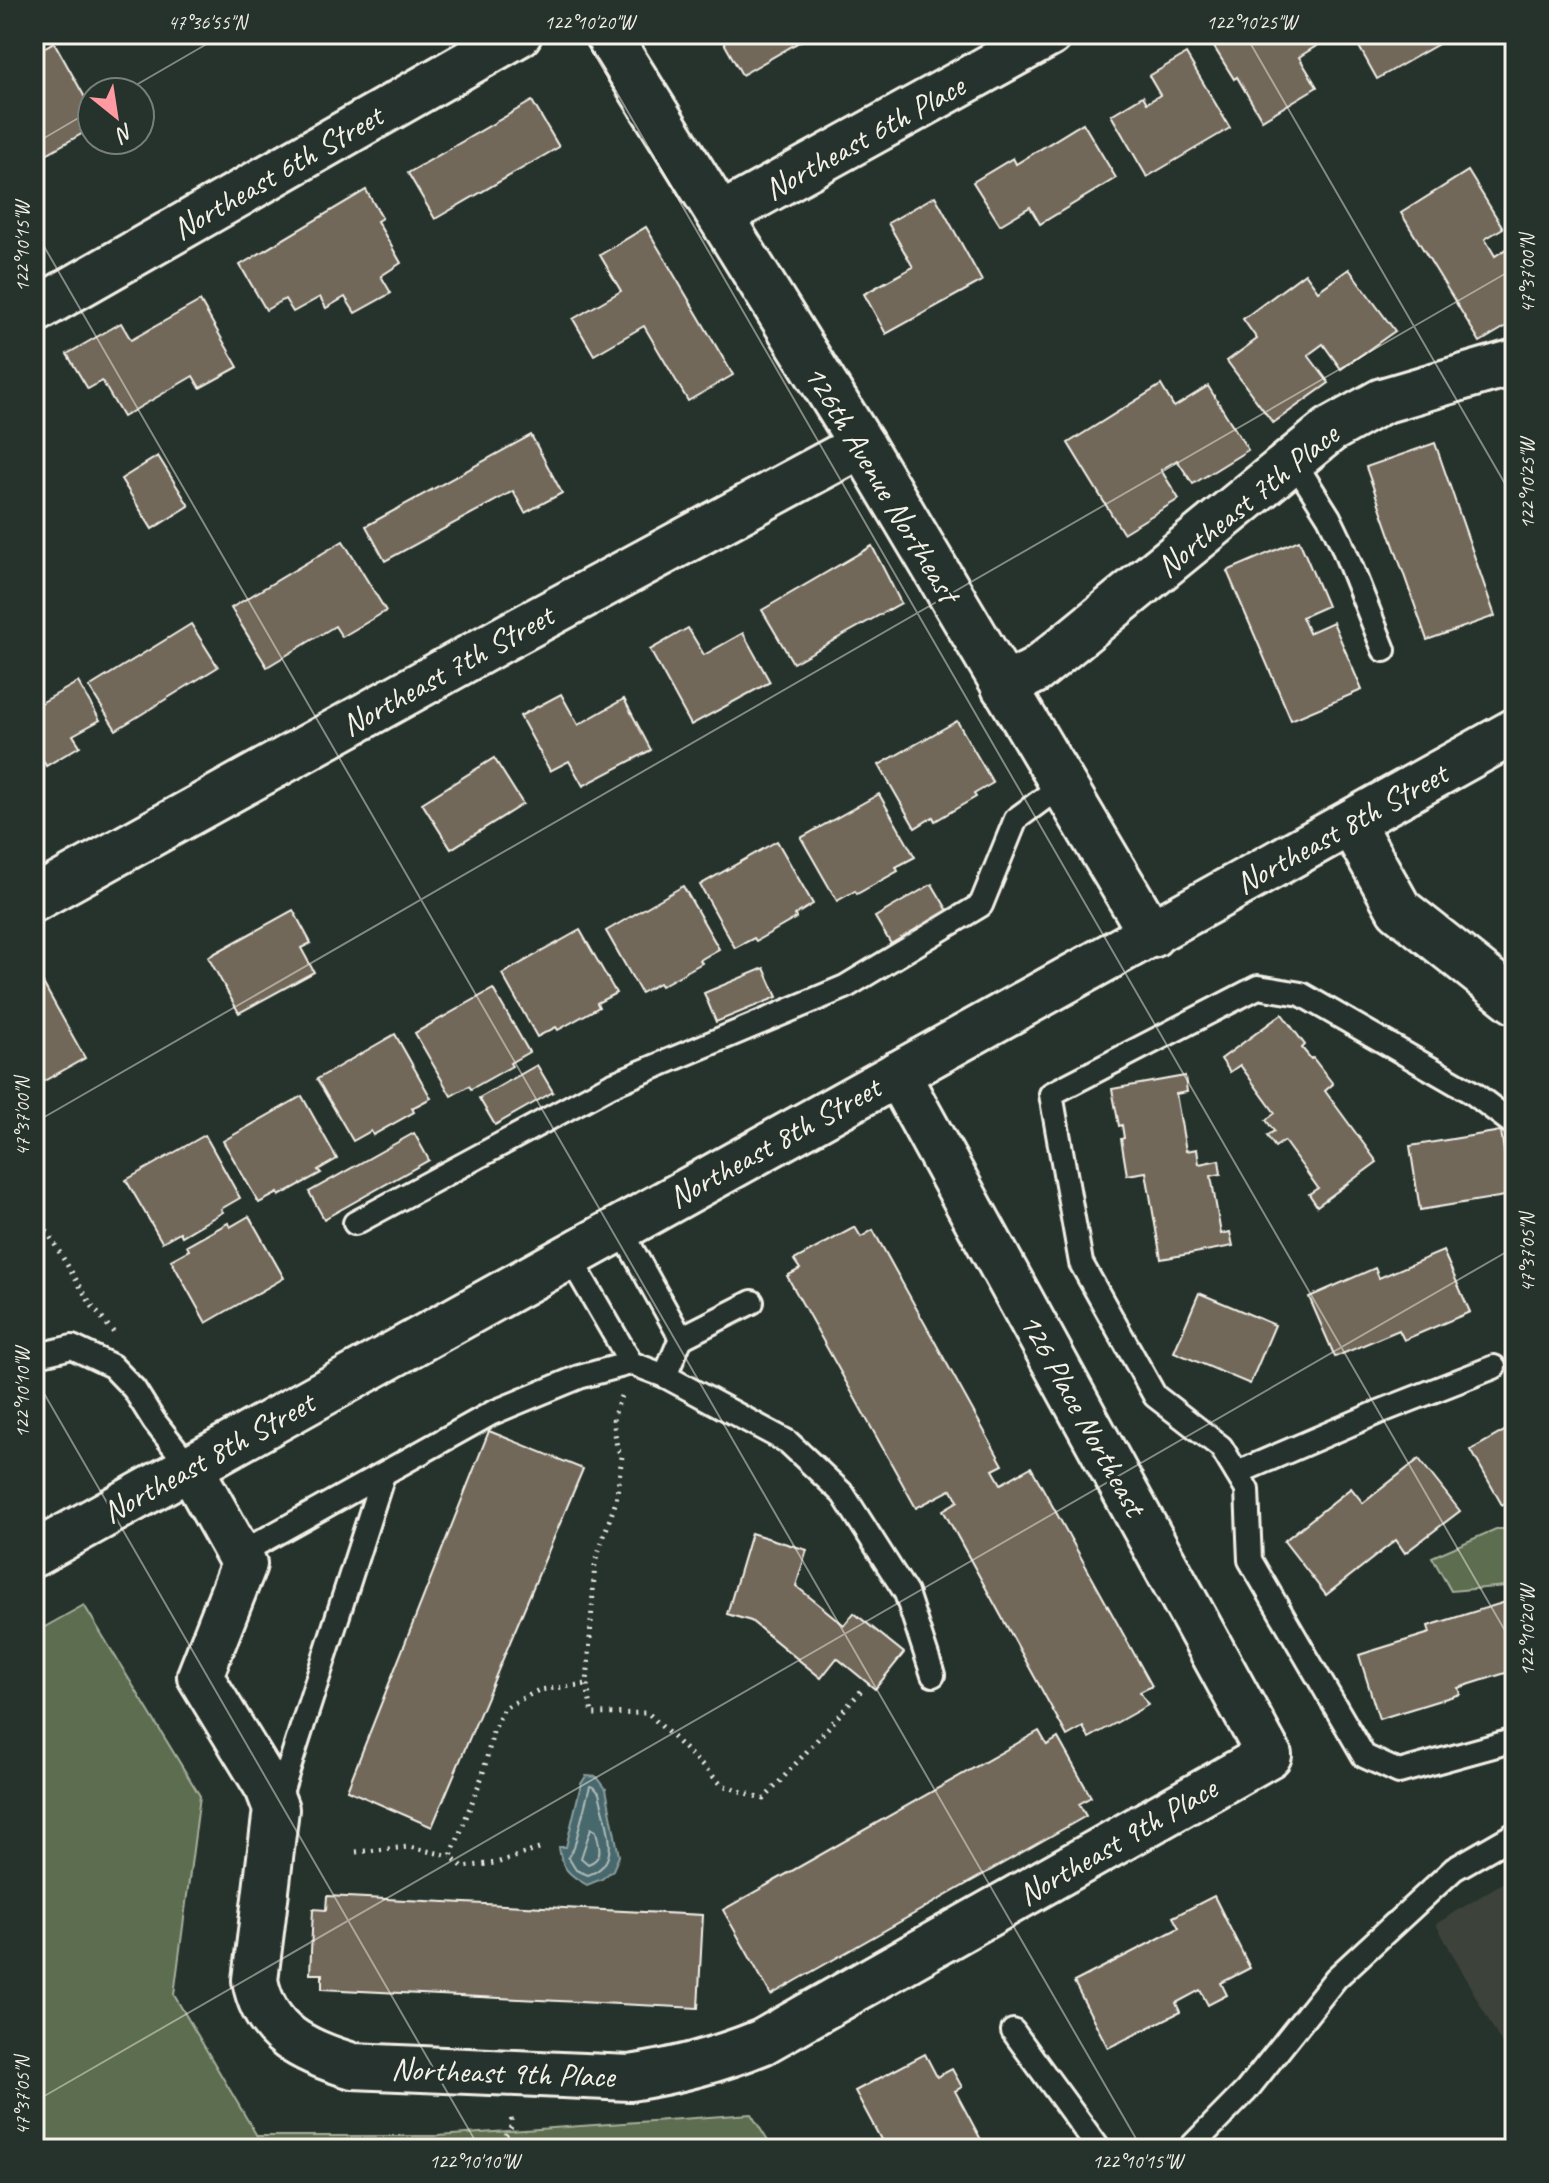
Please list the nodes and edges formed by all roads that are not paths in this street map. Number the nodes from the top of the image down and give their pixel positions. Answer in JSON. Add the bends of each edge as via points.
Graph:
{"nodes":[{"id":1,"x":519,"y":34,"type":"edge"},
{"id":2,"x":607,"y":34,"type":"edge"},
{"id":3,"x":1050,"y":34,"type":"edge"},
{"id":4,"x":720,"y":216,"type":"junction"},
{"id":5,"x":34,"y":311,"type":"edge"},
{"id":6,"x":1515,"y":362,"type":"edge"},
{"id":7,"x":862,"y":445,"type":"junction"},
{"id":8,"x":1293,"y":460,"type":"junction"},
{"id":9,"x":1384,"y":650,"type":"dead end"},
{"id":10,"x":1004,"y":687,"type":"junction"},
{"id":11,"x":1515,"y":731,"type":"edge"},
{"id":12,"x":1062,"y":785,"type":"junction"},
{"id":13,"x":1351,"y":823,"type":"junction"},
{"id":14,"x":34,"y":899,"type":"edge"},
{"id":15,"x":1152,"y":935,"type":"junction"},
{"id":16,"x":1515,"y":1001,"type":"edge"},
{"id":17,"x":897,"y":1074,"type":"junction"},
{"id":18,"x":1515,"y":1125,"type":"edge"},
{"id":19,"x":355,"y":1223,"type":"dead end"},
{"id":20,"x":620,"y":1228,"type":"junction"},
{"id":21,"x":569,"y":1256,"type":"junction"},
{"id":22,"x":752,"y":1302,"type":"dead end"},
{"id":23,"x":681,"y":1338,"type":"junction"},
{"id":24,"x":34,"y":1356,"type":"edge"},
{"id":25,"x":631,"y":1363,"type":"junction"},
{"id":26,"x":1494,"y":1367,"type":"dead end"},
{"id":27,"x":665,"y":1376,"type":"junction"},
{"id":28,"x":190,"y":1467,"type":"junction"},
{"id":29,"x":1237,"y":1473,"type":"junction"},
{"id":30,"x":383,"y":1475,"type":"junction"},
{"id":31,"x":34,"y":1554,"type":"edge"},
{"id":32,"x":239,"y":1554,"type":"junction"},
{"id":33,"x":933,"y":1675,"type":"dead end"},
{"id":34,"x":1515,"y":1740,"type":"edge"},
{"id":35,"x":1269,"y":1755,"type":"joint"},
{"id":36,"x":276,"y":1809,"type":"junction"},
{"id":37,"x":1515,"y":1834,"type":"edge"},
{"id":38,"x":1013,"y":2031,"type":"dead end"},
{"id":39,"x":1193,"y":2148,"type":"edge"},
{"id":40,"x":1099,"y":2149,"type":"edge"}],
"edges":[{"from":1,"to":5,"type":"street","name":"Northeast 6th Street"},
{"from":2,"to":4,"type":"street","name":"126th Avenue Northeast"},
{"from":3,"to":4,"type":"street","name":"Northeast 6th Place"},
{"from":4,"to":7,"type":"street","name":"126th Avenue Northeast"},
{"from":6,"to":8,"type":"street","name":"Northeast 7th Place","via":[[1382,401],[1330,430]]},
{"from":7,"to":10,"type":"street","name":"126th Avenue Northeast"},
{"from":7,"to":14,"type":"street","name":"Northeast 7th Street"},
{"from":8,"to":9,"type":"lane","via":[[1341,542]]},
{"from":8,"to":10,"type":"street","name":"Northeast 7th Place","via":[[1035,671]]},
{"from":10,"to":12,"type":"street","name":"126th Avenue Northeast"},
{"from":11,"to":13,"type":"street","name":"Northeast 8th Street"},
{"from":12,"to":15,"type":"street","name":"126th Avenue Northeast"},
{"from":12,"to":19,"type":"lane","via":[[1016,819],[981,905],[845,987],[611,1085]]},
{"from":13,"to":15,"type":"street","name":"Northeast 8th Street"},
{"from":13,"to":16,"type":"street","via":[[1399,909]]},
{"from":15,"to":17,"type":"street","name":"Northeast 8th Street"},
{"from":17,"to":20,"type":"street","name":"Northeast 8th Street"},
{"from":17,"to":35,"type":"street","name":"126 Place Northeast"},
{"from":18,"to":29,"type":"lane","via":[[1473,1093],[1301,994],[1258,987],[1051,1094],[1081,1263],[1155,1396],[1221,1447]]},
{"from":20,"to":21,"type":"street","name":"Northeast 8th Street"},
{"from":20,"to":23,"type":"lane"},
{"from":21,"to":25,"type":"lane"},
{"from":21,"to":28,"type":"street","name":"Northeast 8th Street"},
{"from":22,"to":23,"type":"lane"},
{"from":23,"to":27,"type":"lane"},
{"from":24,"to":28,"type":"lane","via":[[72,1347],[112,1366]]},
{"from":25,"to":27,"type":"lane"},
{"from":25,"to":30,"type":"lane","via":[[579,1377],[492,1413]]},
{"from":26,"to":29,"type":"lane"},
{"from":27,"to":33,"type":"lane","via":[[788,1442],[843,1494],[906,1593]]},
{"from":28,"to":31,"type":"street","name":"Northeast 8th Street"},
{"from":28,"to":32,"type":"street"},
{"from":29,"to":34,"type":"lane","via":[[1247,1490],[1250,1560],[1364,1756],[1399,1772]]},
{"from":30,"to":32,"type":"lane"},
{"from":30,"to":36,"type":"lane"},
{"from":32,"to":36,"type":"street","via":[[244,1564],[200,1676]]},
{"from":35,"to":36,"type":"street","name":"Northeast 9th Place","via":[[762,2042],[717,2061],[630,2078],[353,2066],[291,2040],[259,2002],[255,1980]]},
{"from":37,"to":39,"type":"lane","via":[[1454,1869],[1336,1978]]},
{"from":38,"to":40,"type":"lane"}]}
